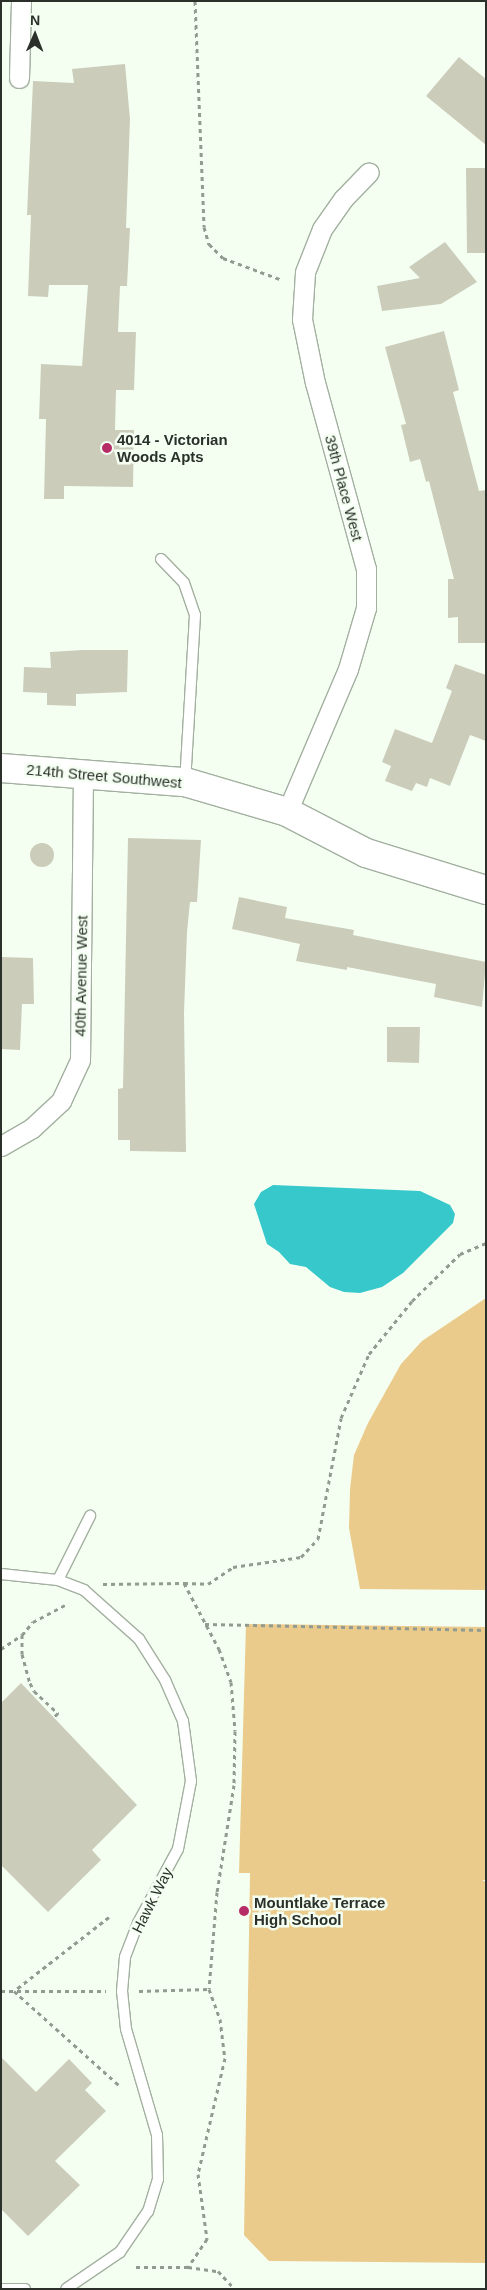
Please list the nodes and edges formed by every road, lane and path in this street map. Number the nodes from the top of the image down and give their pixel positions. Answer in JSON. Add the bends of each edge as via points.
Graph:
{"nodes":[{"id":1,"x":21,"y":1,"type":"edge"},
{"id":2,"x":195,"y":1,"type":"edge"},
{"id":3,"x":19,"y":78,"type":"dead end"},
{"id":4,"x":369,"y":172,"type":"dead end"},
{"id":5,"x":282,"y":280,"type":"dead end"},
{"id":6,"x":162,"y":559,"type":"dead end"},
{"id":7,"x":1,"y":768,"type":"edge"},
{"id":8,"x":83,"y":772,"type":"junction"},
{"id":9,"x":184,"y":782,"type":"junction"},
{"id":10,"x":288,"y":812,"type":"junction"},
{"id":11,"x":486,"y":890,"type":"edge"},
{"id":12,"x":1,"y":1146,"type":"edge"},
{"id":13,"x":486,"y":1243,"type":"edge"},
{"id":14,"x":90,"y":1516,"type":"dead end"},
{"id":15,"x":1,"y":1574,"type":"edge"},
{"id":16,"x":58,"y":1580,"type":"junction"},
{"id":17,"x":184,"y":1583,"type":"junction"},
{"id":18,"x":84,"y":1590,"type":"junction"},
{"id":19,"x":205,"y":1624,"type":"junction"},
{"id":20,"x":486,"y":1630,"type":"edge"},
{"id":21,"x":22,"y":1635,"type":"junction"},
{"id":22,"x":1,"y":1649,"type":"edge"},
{"id":23,"x":54,"y":1717,"type":"dead end"},
{"id":24,"x":109,"y":1917,"type":"dead end"},
{"id":25,"x":120,"y":2086,"type":"dead end"},
{"id":26,"x":133,"y":2267,"type":"dead end"},
{"id":27,"x":188,"y":2267,"type":"junction"},
{"id":28,"x":1,"y":2288,"type":"edge"},
{"id":29,"x":26,"y":2289,"type":"edge"},
{"id":30,"x":66,"y":2289,"type":"edge"},
{"id":31,"x":235,"y":2289,"type":"edge"}],
"edges":[{"from":1,"to":3,"type":"street"},
{"from":2,"to":5,"type":"path","via":[[204,227],[210,244],[223,258]]},
{"from":4,"to":10,"type":"street","name":"39th Place West","via":[[343,199],[322,229],[305,272],[302,319],[315,384],[366,569],[366,608],[348,669]]},
{"from":6,"to":9,"type":"lane","via":[[184,583],[194,615]]},
{"from":7,"to":8,"type":"street","name":"214th Street Southwest"},
{"from":8,"to":9,"type":"street","name":"214th Street Southwest"},
{"from":8,"to":12,"type":"street","name":"40th Avenue West","via":[[80,1060],[61,1101],[32,1128]]},
{"from":9,"to":10,"type":"street","name":"214th Street Southwest"},
{"from":10,"to":11,"type":"street","name":"214th Street Southwest","via":[[366,853]]},
{"from":13,"to":17,"type":"path","via":[[460,1254],[412,1302],[369,1354],[341,1418],[318,1539],[301,1558],[234,1567],[208,1584]]},
{"from":14,"to":16,"type":"lane"},
{"from":15,"to":16,"type":"lane","name":"Hawk Way"},
{"from":16,"to":18,"type":"lane","name":"Hawk Way"},
{"from":17,"to":18,"type":"path","via":[[108,1582]]},
{"from":17,"to":19,"type":"path"},
{"from":18,"to":21,"type":"path","via":[[62,1608],[33,1622]]},
{"from":18,"to":30,"type":"lane","name":"Hawk Way","via":[[139,1639],[165,1680],[183,1721],[191,1781],[178,1848],[138,1923],[126,1957],[122,1992],[126,2028],[157,2135],[158,2179],[148,2211],[120,2252]]},
{"from":19,"to":20,"type":"path"},
{"from":19,"to":27,"type":"path","via":[[231,1682],[234,1776],[217,1892],[209,1989],[220,2019],[225,2058],[198,2174],[207,2240]]},
{"from":21,"to":22,"type":"path"},
{"from":21,"to":23,"type":"path","via":[[22,1654],[30,1683],[34,1691],[58,1713]]},
{"from":24,"to":25,"type":"path","via":[[14,1991]]},
{"from":26,"to":27,"type":"path"},
{"from":27,"to":31,"type":"path","via":[[218,2271]]},
{"from":28,"to":29,"type":"lane"}]}
